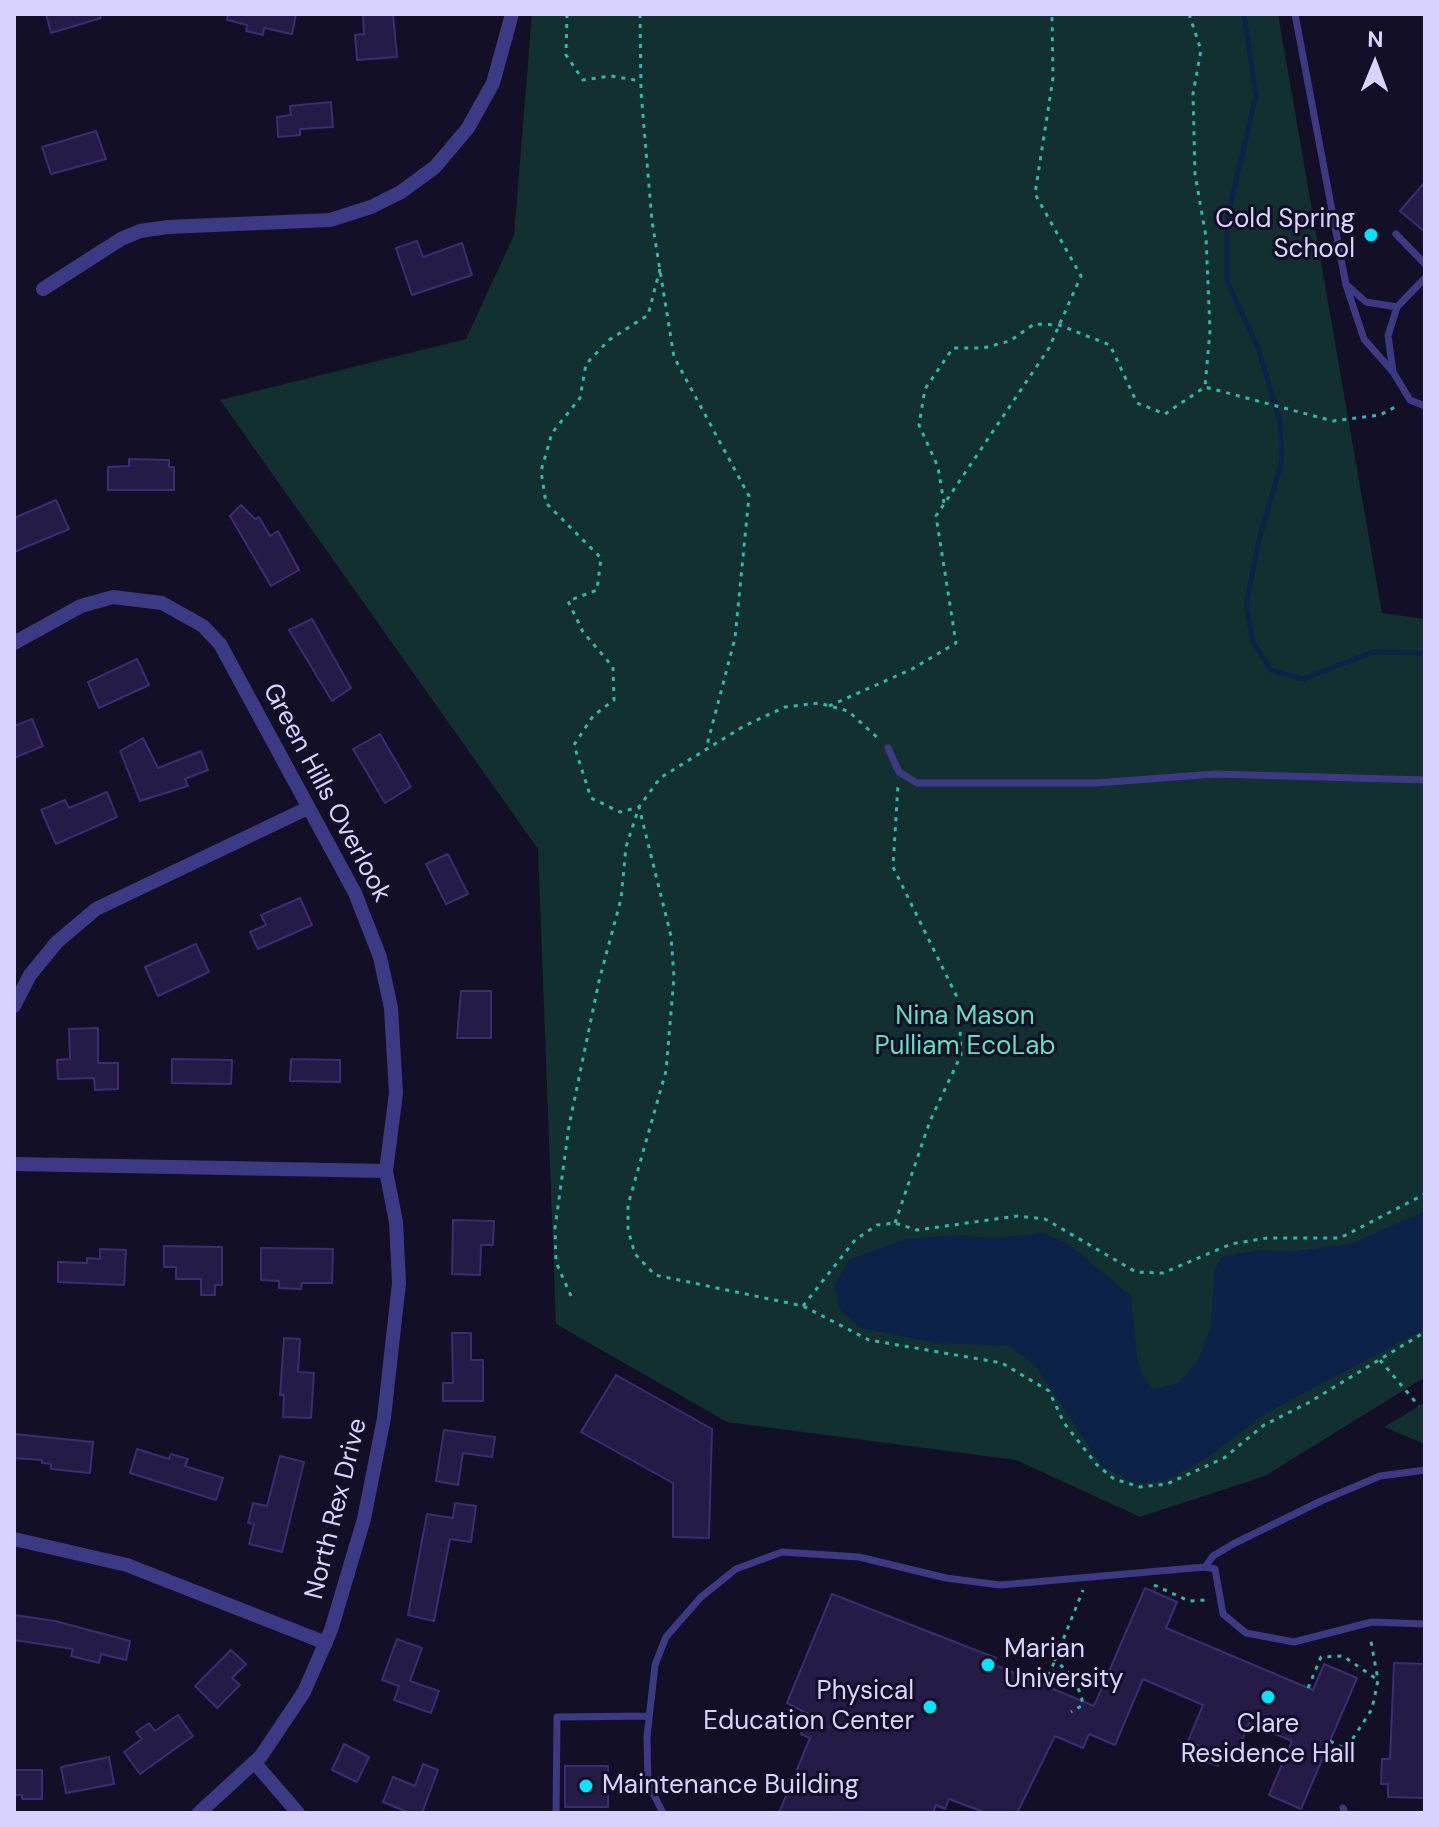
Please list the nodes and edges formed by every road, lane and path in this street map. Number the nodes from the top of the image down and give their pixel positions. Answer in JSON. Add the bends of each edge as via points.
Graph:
{"nodes":[{"id":1,"x":512,"y":14,"type":"edge"},
{"id":2,"x":567,"y":14,"type":"edge"},
{"id":3,"x":640,"y":14,"type":"edge"},
{"id":4,"x":1052,"y":14,"type":"edge"},
{"id":5,"x":1189,"y":14,"type":"edge"},
{"id":6,"x":1295,"y":14,"type":"edge"},
{"id":7,"x":641,"y":81,"type":"junction"},
{"id":8,"x":1396,"y":234,"type":"dead end"},
{"id":9,"x":1425,"y":264,"type":"edge"},
{"id":10,"x":660,"y":269,"type":"junction"},
{"id":11,"x":1425,"y":278,"type":"edge"},
{"id":12,"x":1346,"y":285,"type":"junction"},
{"id":13,"x":43,"y":289,"type":"dead end"},
{"id":14,"x":1397,"y":307,"type":"junction"},
{"id":15,"x":1059,"y":325,"type":"junction"},
{"id":16,"x":1393,"y":372,"type":"junction"},
{"id":17,"x":1205,"y":387,"type":"junction"},
{"id":18,"x":1410,"y":400,"type":"junction"},
{"id":19,"x":1425,"y":406,"type":"edge"},
{"id":20,"x":944,"y":504,"type":"junction"},
{"id":21,"x":14,"y":643,"type":"edge"},
{"id":22,"x":829,"y":706,"type":"junction"},
{"id":23,"x":888,"y":748,"type":"joint"},
{"id":24,"x":706,"y":749,"type":"junction"},
{"id":25,"x":899,"y":772,"type":"junction"},
{"id":26,"x":1425,"y":780,"type":"edge"},
{"id":27,"x":639,"y":807,"type":"junction"},
{"id":28,"x":308,"y":808,"type":"junction"},
{"id":29,"x":14,"y":1006,"type":"edge"},
{"id":30,"x":14,"y":1164,"type":"edge"},
{"id":31,"x":386,"y":1171,"type":"junction"},
{"id":32,"x":1425,"y":1194,"type":"edge"},
{"id":33,"x":895,"y":1223,"type":"junction"},
{"id":34,"x":571,"y":1296,"type":"dead end"},
{"id":35,"x":803,"y":1306,"type":"junction"},
{"id":36,"x":1425,"y":1332,"type":"edge"},
{"id":37,"x":1380,"y":1360,"type":"junction"},
{"id":38,"x":1419,"y":1406,"type":"dead end"},
{"id":39,"x":1425,"y":1470,"type":"edge"},
{"id":40,"x":14,"y":1539,"type":"edge"},
{"id":41,"x":1205,"y":1567,"type":"junction"},
{"id":42,"x":1150,"y":1583,"type":"dead end"},
{"id":43,"x":1096,"y":1589,"type":"dead end"},
{"id":44,"x":1207,"y":1600,"type":"dead end"},
{"id":45,"x":1425,"y":1624,"type":"edge"},
{"id":46,"x":1369,"y":1633,"type":"dead end"},
{"id":47,"x":326,"y":1643,"type":"junction"},
{"id":48,"x":1053,"y":1658,"type":"junction"},
{"id":49,"x":1378,"y":1680,"type":"junction"},
{"id":50,"x":1045,"y":1685,"type":"dead end"},
{"id":51,"x":1308,"y":1688,"type":"dead end"},
{"id":52,"x":1071,"y":1712,"type":"dead end"},
{"id":53,"x":649,"y":1716,"type":"junction"},
{"id":54,"x":1330,"y":1741,"type":"dead end"},
{"id":55,"x":254,"y":1762,"type":"junction"},
{"id":56,"x":199,"y":1813,"type":"edge"},
{"id":57,"x":298,"y":1813,"type":"edge"},
{"id":58,"x":556,"y":1813,"type":"edge"},
{"id":59,"x":663,"y":1813,"type":"edge"}],
"edges":[{"from":1,"to":13,"type":"street","via":[[493,83],[468,128],[435,167],[401,192],[330,220],[140,231]]},
{"from":2,"to":7,"type":"path","via":[[566,55],[583,80],[611,76]]},
{"from":3,"to":7,"type":"path"},
{"from":4,"to":15,"type":"path","via":[[1053,78],[1035,194],[1081,276]]},
{"from":5,"to":17,"type":"path","via":[[1201,50],[1193,94],[1210,331]]},
{"from":6,"to":12,"type":"lane"},
{"from":7,"to":10,"type":"path"},
{"from":8,"to":9,"type":"lane"},
{"from":10,"to":24,"type":"path","via":[[674,357],[749,496],[735,638]]},
{"from":10,"to":27,"type":"path","via":[[648,315],[609,340],[586,364],[580,398],[552,433],[541,471],[546,503],[601,558],[597,590],[568,601],[583,632],[613,667],[614,700],[593,716],[574,745],[591,798],[620,812]]},
{"from":11,"to":14,"type":"lane"},
{"from":12,"to":14,"type":"lane","via":[[1366,302]]},
{"from":12,"to":16,"type":"lane","via":[[1364,339]]},
{"from":14,"to":16,"type":"lane","via":[[1388,336]]},
{"from":15,"to":17,"type":"path","via":[[1110,345],[1137,403],[1165,414]]},
{"from":15,"to":20,"type":"path","via":[[1049,348]]},
{"from":15,"to":20,"type":"path","via":[[1034,324],[1010,341],[983,348],[953,348],[925,389],[919,425],[938,467]]},
{"from":16,"to":18,"type":"lane"},
{"from":17,"to":18,"type":"path","via":[[1333,421],[1380,415]]},
{"from":18,"to":19,"type":"lane"},
{"from":20,"to":22,"type":"path","via":[[936,516],[956,643]]},
{"from":21,"to":28,"type":"street","name":"Green Hills Overlook","via":[[81,606],[113,597],[148,598],[171,606],[220,644]]},
{"from":22,"to":23,"type":"path","via":[[848,711]]},
{"from":22,"to":24,"type":"path","via":[[785,707]]},
{"from":23,"to":25,"type":"lane"},
{"from":24,"to":27,"type":"path","via":[[660,778]]},
{"from":25,"to":26,"type":"lane","via":[[917,783],[1096,783],[1215,774]]},
{"from":25,"to":33,"type":"path","via":[[893,867],[959,1001],[961,1055],[930,1121]]},
{"from":27,"to":34,"type":"path","via":[[626,847],[621,899],[569,1126],[556,1262]]},
{"from":27,"to":35,"type":"path","via":[[663,895],[674,977],[666,1071],[628,1205],[635,1254],[655,1275]]},
{"from":28,"to":29,"type":"street","via":[[96,909],[57,942],[30,975]]},
{"from":28,"to":31,"type":"street","name":"Green Hills Overlook","via":[[362,909],[386,982],[396,1076]]},
{"from":30,"to":31,"type":"street"},
{"from":31,"to":47,"type":"street","name":"North Rex Drive","via":[[399,1265],[388,1394],[364,1519]]},
{"from":32,"to":33,"type":"path","via":[[1340,1238],[1267,1238],[1231,1244],[1163,1273],[1136,1272],[1045,1219],[1017,1216],[917,1230]]},
{"from":33,"to":35,"type":"path","via":[[877,1225],[855,1240]]},
{"from":35,"to":37,"type":"path","via":[[869,1340],[1002,1363],[1049,1391],[1064,1423],[1097,1465],[1114,1479],[1140,1487],[1167,1484],[1214,1464],[1264,1425]]},
{"from":36,"to":37,"type":"path"},
{"from":37,"to":38,"type":"path"},
{"from":39,"to":41,"type":"lane","via":[[1380,1476],[1321,1501],[1233,1544]]},
{"from":40,"to":47,"type":"street","via":[[127,1565]]},
{"from":41,"to":45,"type":"lane","via":[[1215,1569],[1223,1614],[1246,1633],[1294,1642],[1372,1622]]},
{"from":41,"to":53,"type":"lane","via":[[1000,1585],[859,1557],[782,1552],[736,1569],[701,1597],[666,1637],[655,1665]]},
{"from":42,"to":44,"type":"path","via":[[1189,1601]]},
{"from":43,"to":48,"type":"path","via":[[1082,1590]]},
{"from":46,"to":49,"type":"path"},
{"from":47,"to":55,"type":"street","name":"North Rex Drive","via":[[296,1707]]},
{"from":48,"to":50,"type":"path"},
{"from":48,"to":52,"type":"path","via":[[1073,1677],[1081,1695],[1083,1705]]},
{"from":49,"to":51,"type":"path","via":[[1343,1656],[1321,1657]]},
{"from":49,"to":54,"type":"path","via":[[1372,1709],[1346,1749]]},
{"from":53,"to":58,"type":"lane","via":[[557,1717]]},
{"from":53,"to":59,"type":"lane","via":[[648,1783]]},
{"from":55,"to":56,"type":"street","name":"North Rex Drive"},
{"from":55,"to":57,"type":"street"}]}
